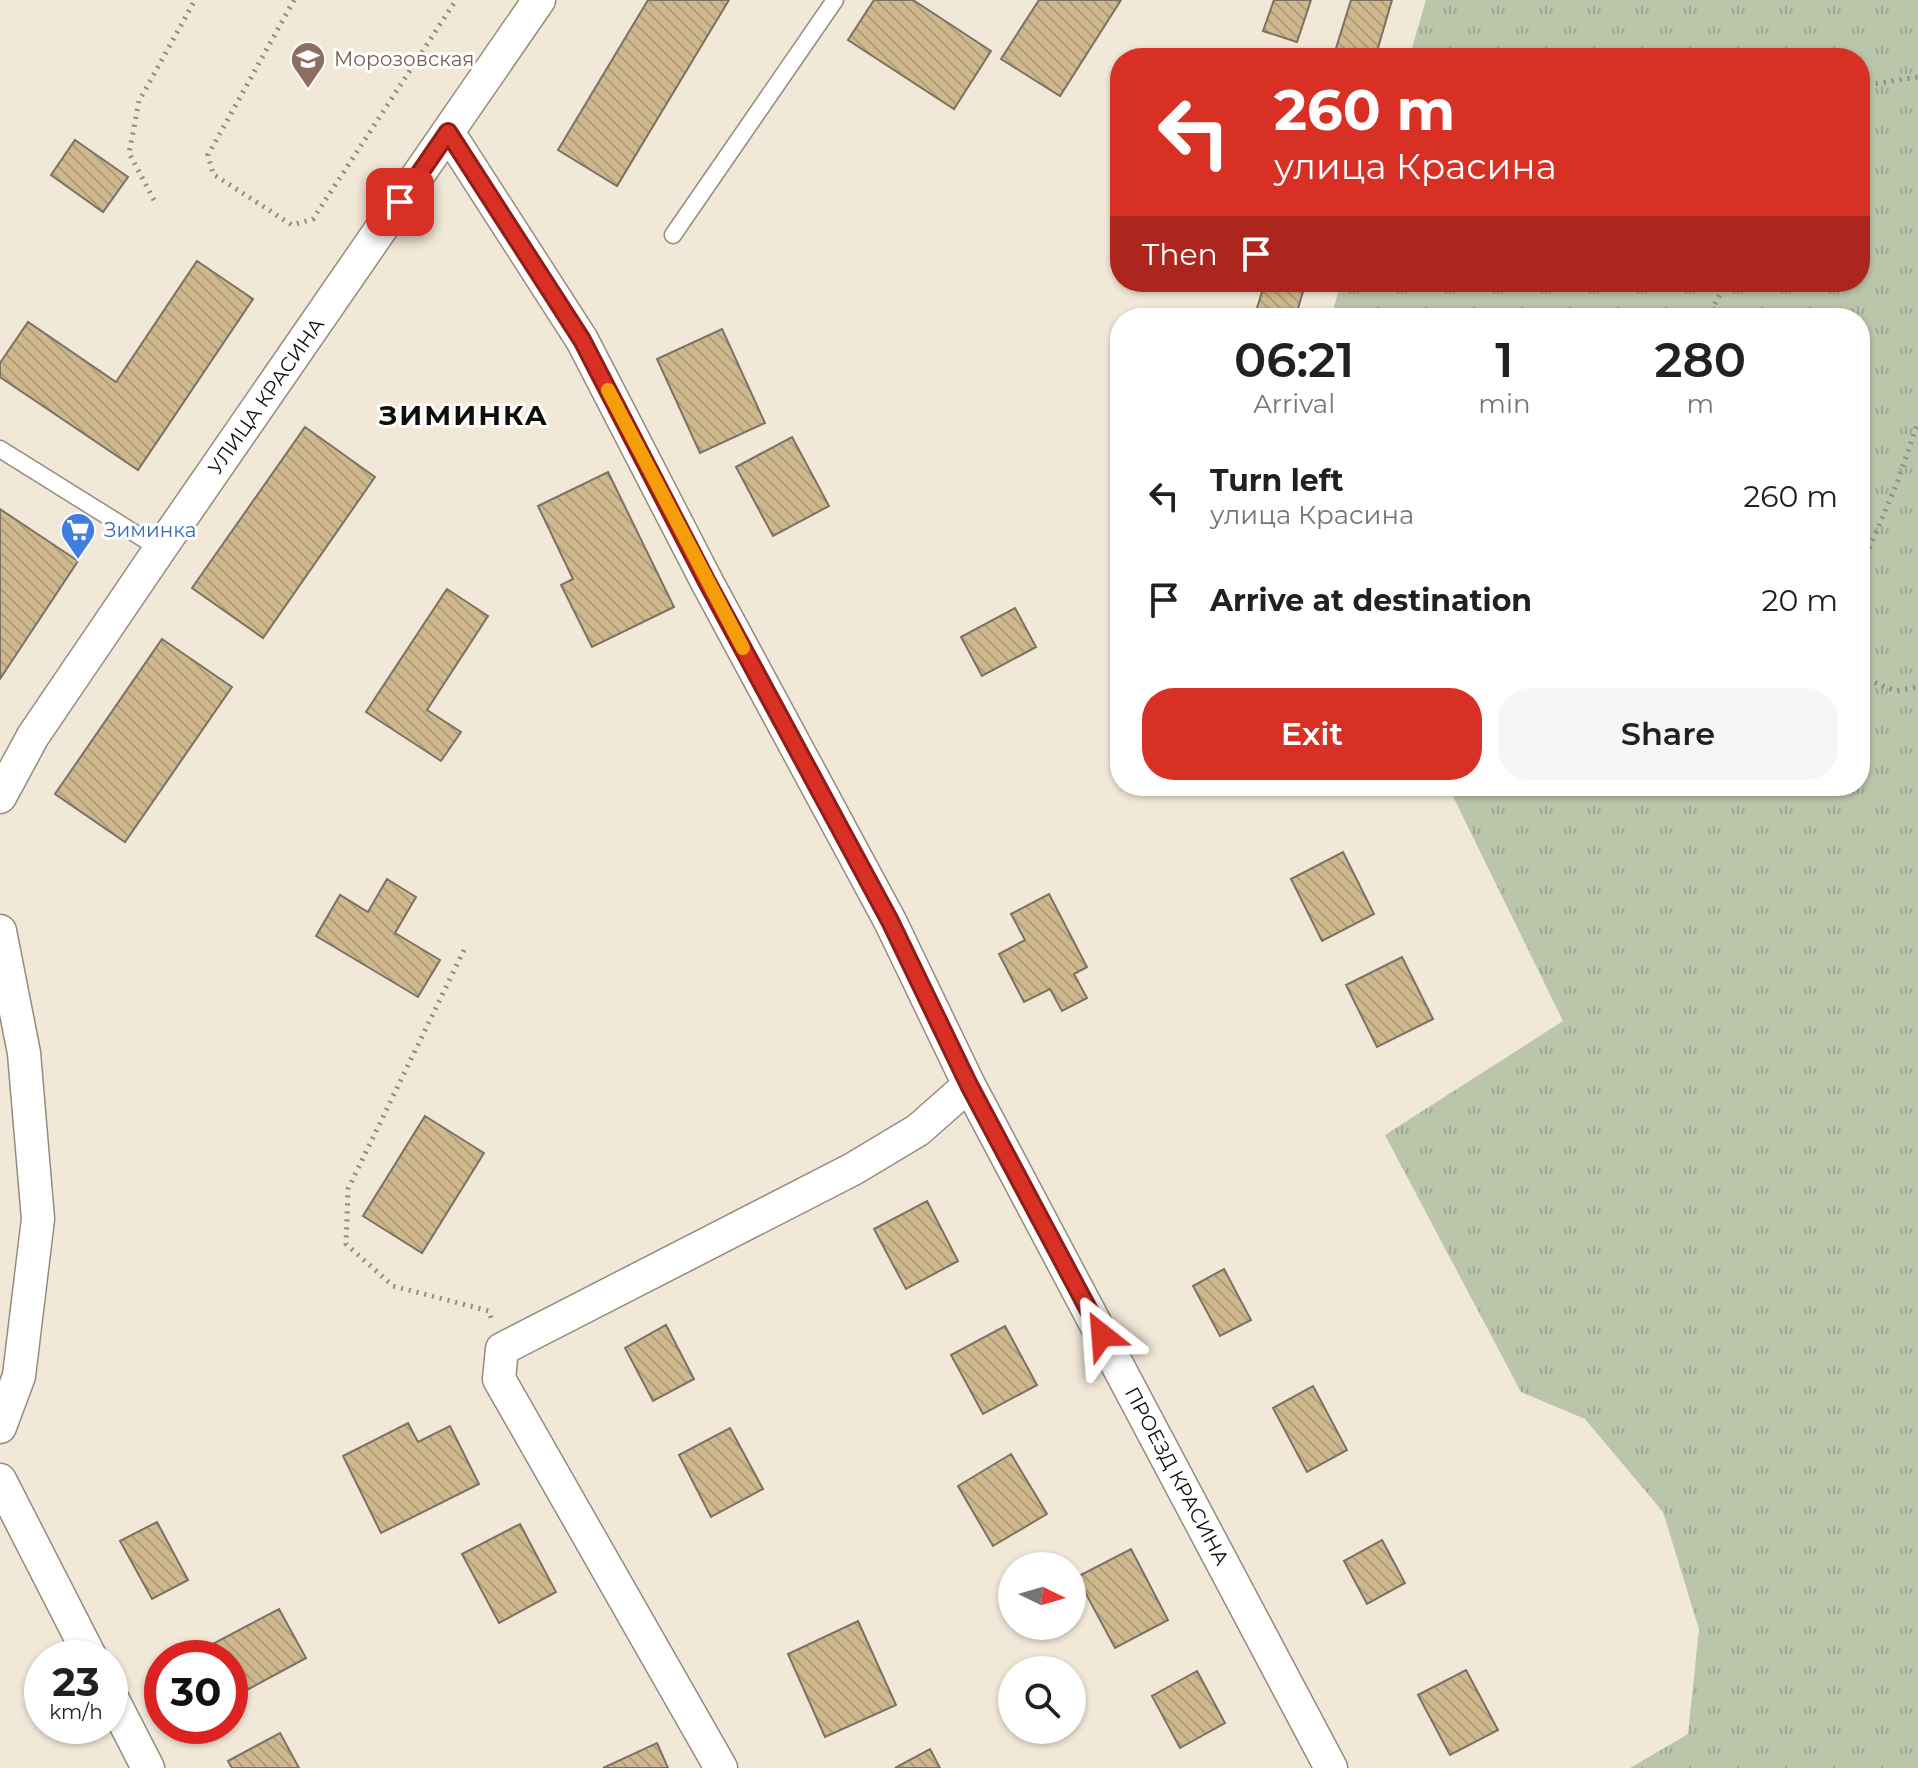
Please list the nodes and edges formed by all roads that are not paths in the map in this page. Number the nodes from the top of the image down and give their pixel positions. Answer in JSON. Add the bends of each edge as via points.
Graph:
{"nodes":[{"id":1,"x":539,"y":0,"type":"edge"},
{"id":2,"x":835,"y":0,"type":"edge"},
{"id":3,"x":448,"y":132,"type":"junction"},
{"id":4,"x":673,"y":235,"type":"dead end"},
{"id":5,"x":0,"y":449,"type":"edge"},
{"id":6,"x":160,"y":549,"type":"junction"},
{"id":7,"x":0,"y":797,"type":"edge"},
{"id":8,"x":0,"y":931,"type":"edge"},
{"id":9,"x":969,"y":1085,"type":"junction"},
{"id":10,"x":0,"y":1427,"type":"edge"},
{"id":11,"x":0,"y":1480,"type":"edge"},
{"id":12,"x":82,"y":1640,"type":"edge"},
{"id":13,"x":128,"y":1729,"type":"edge"},
{"id":14,"x":148,"y":1768,"type":"edge"},
{"id":15,"x":721,"y":1768,"type":"edge"},
{"id":16,"x":1331,"y":1768,"type":"edge"}],
"edges":[{"from":1,"to":3,"type":"street","name":"УЛИЦА КРАСИНА"},
{"from":2,"to":4,"type":"lane"},
{"from":3,"to":6,"type":"street","name":"УЛИЦА КРАСИНА"},
{"from":3,"to":9,"type":"street","name":"ПРОЕЗД КРАСИНА","via":[[582,340],[890,921]]},
{"from":5,"to":6,"type":"lane"},
{"from":6,"to":7,"type":"street","name":"УЛИЦА КРАСИНА","via":[[33,736]]},
{"from":8,"to":10,"type":"street","via":[[24,1053],[38,1219],[19,1376]]},
{"from":9,"to":15,"type":"street","via":[[918,1130],[853,1169],[502,1349],[499,1379]]},
{"from":9,"to":16,"type":"street","name":"ПРОЕЗД КРАСИНА"},
{"from":11,"to":12,"type":"street"},
{"from":13,"to":14,"type":"street"}]}
